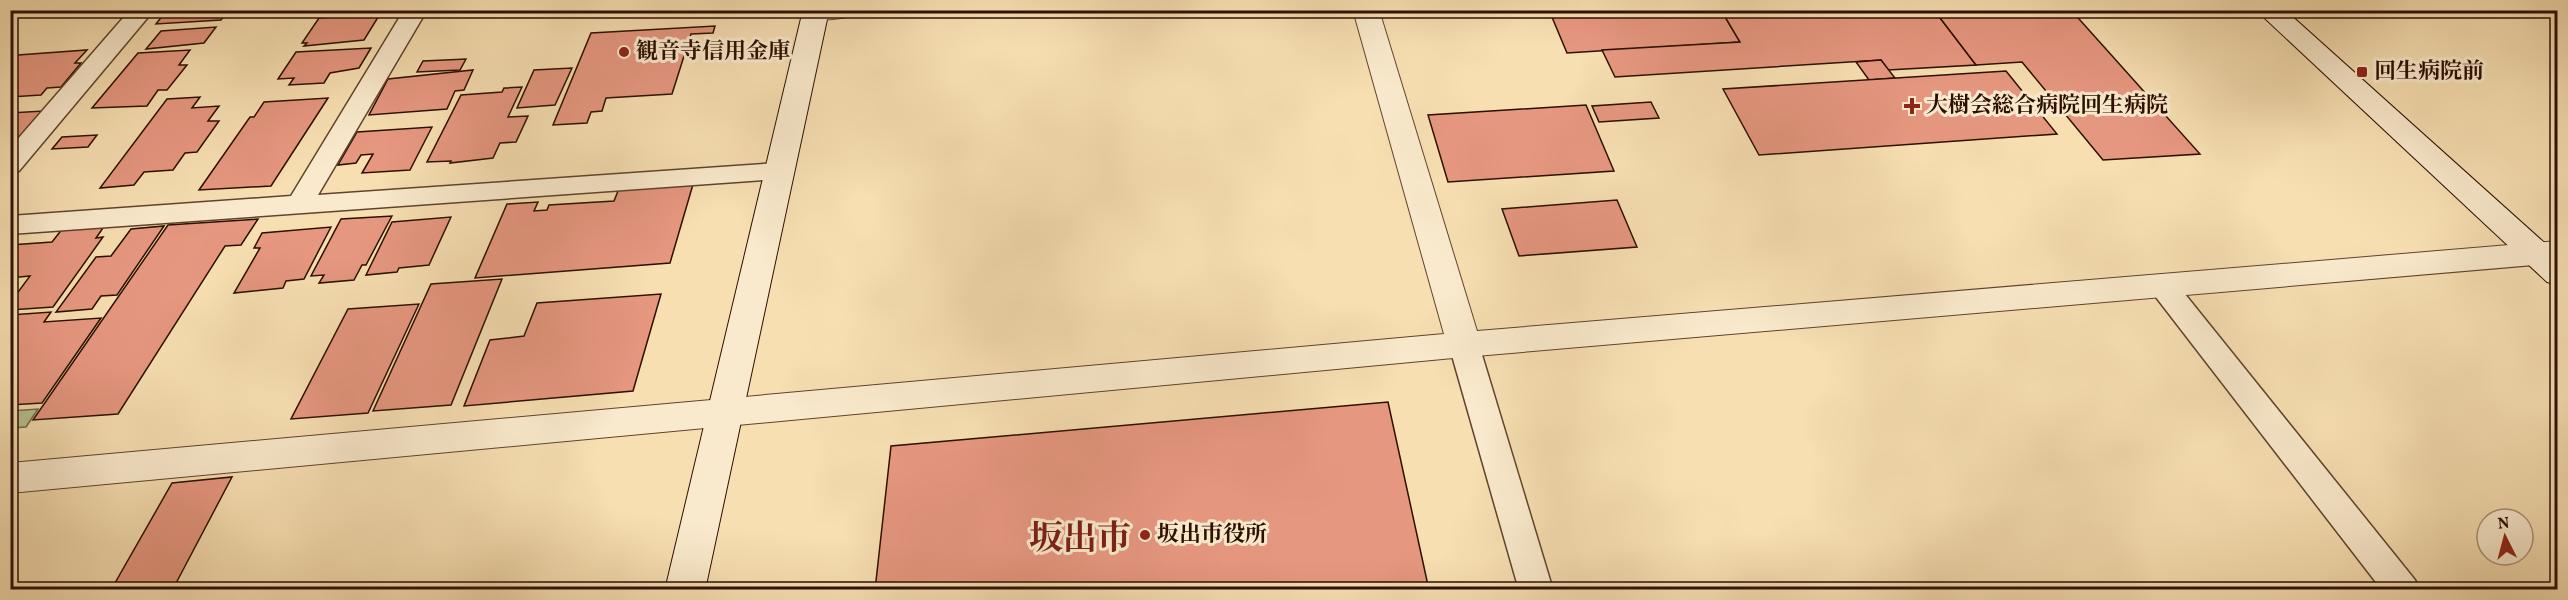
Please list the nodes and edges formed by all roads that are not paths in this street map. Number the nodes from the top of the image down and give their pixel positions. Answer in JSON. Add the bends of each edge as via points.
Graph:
{"nodes":[{"id":1,"x":142,"y":10,"type":"edge"},
{"id":2,"x":416,"y":10,"type":"edge"},
{"id":3,"x":1366,"y":10,"type":"edge"},
{"id":4,"x":2269,"y":10,"type":"edge"},
{"id":5,"x":825,"y":11,"type":"edge"},
{"id":6,"x":14,"y":158,"type":"edge"},
{"id":7,"x":778,"y":171,"type":"junction"},
{"id":8,"x":299,"y":205,"type":"junction"},
{"id":9,"x":10,"y":225,"type":"edge"},
{"id":10,"x":2550,"y":260,"type":"edge"},
{"id":11,"x":2162,"y":285,"type":"junction"},
{"id":12,"x":1464,"y":345,"type":"junction"},
{"id":13,"x":725,"y":412,"type":"junction"},
{"id":14,"x":10,"y":478,"type":"edge"},
{"id":15,"x":685,"y":590,"type":"edge"},
{"id":16,"x":1536,"y":590,"type":"edge"},
{"id":17,"x":2403,"y":590,"type":"edge"}],
"edges":[{"from":1,"to":6,"type":"lane"},
{"from":2,"to":8,"type":"lane"},
{"from":3,"to":12,"type":"street"},
{"from":4,"to":10,"type":"street"},
{"from":5,"to":7,"type":"street"},
{"from":7,"to":8,"type":"lane"},
{"from":7,"to":13,"type":"street"},
{"from":8,"to":9,"type":"lane"},
{"from":10,"to":11,"type":"street"},
{"from":11,"to":12,"type":"street"},
{"from":11,"to":17,"type":"lane"},
{"from":12,"to":13,"type":"street"},
{"from":12,"to":16,"type":"lane"},
{"from":13,"to":14,"type":"street"},
{"from":13,"to":15,"type":"street"}]}
